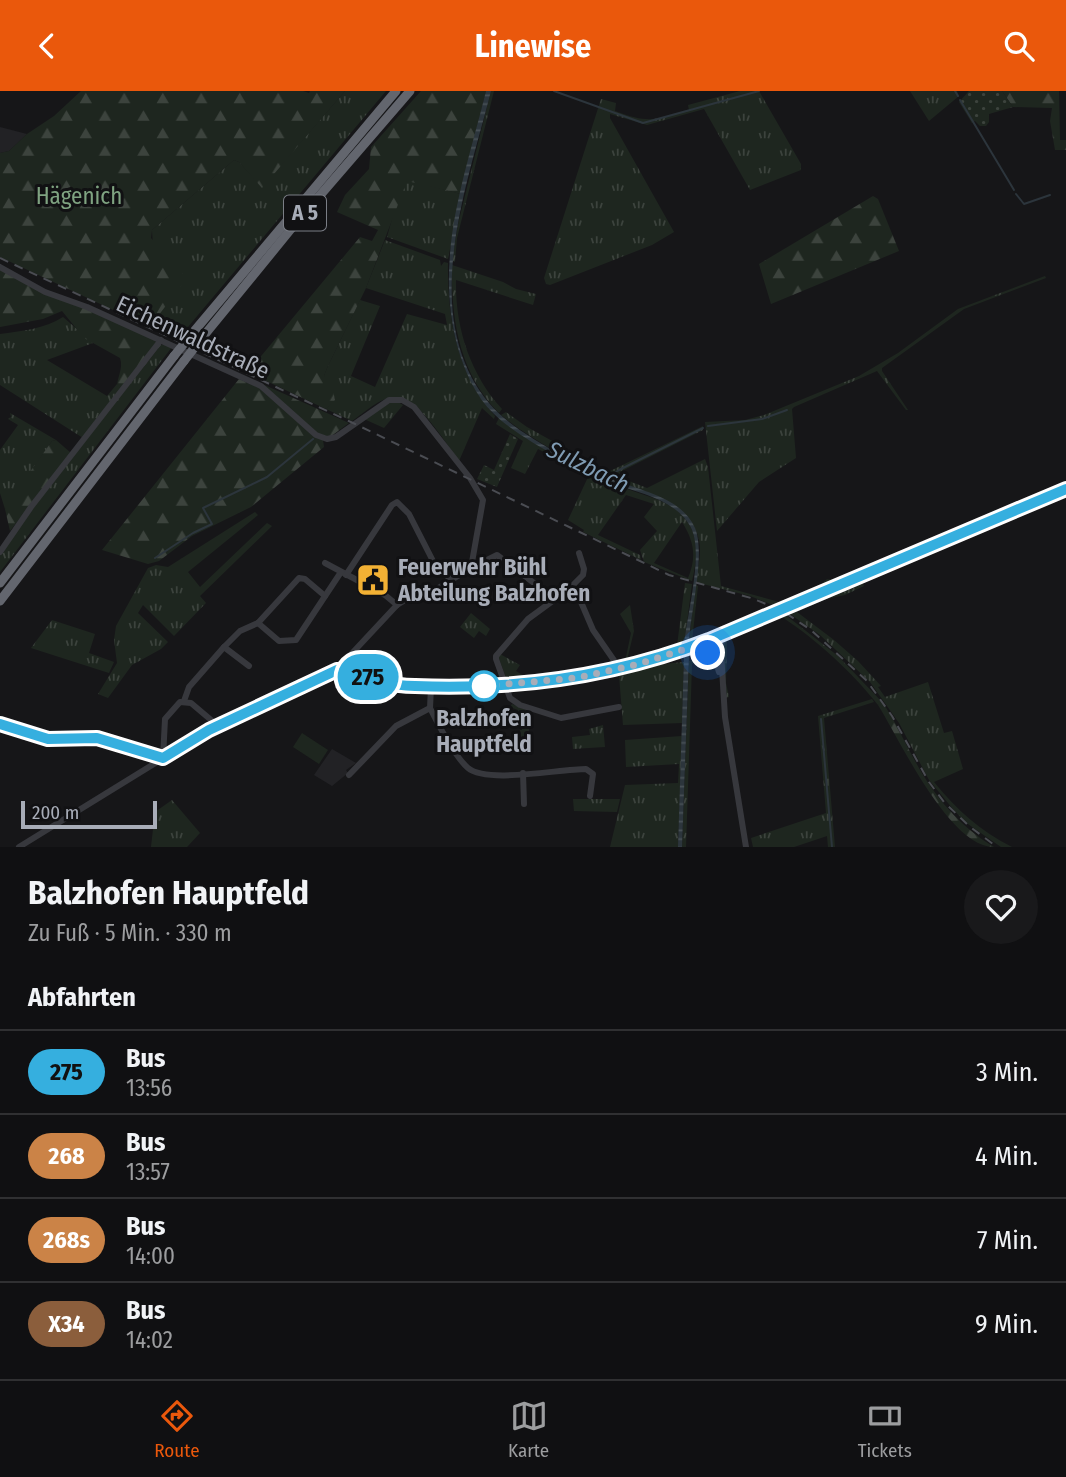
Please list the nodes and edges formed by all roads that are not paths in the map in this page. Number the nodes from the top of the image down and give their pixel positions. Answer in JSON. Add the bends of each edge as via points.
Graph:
{"nodes":[{"id":1,"x":396,"y":91,"type":"edge"},
{"id":2,"x":410,"y":91,"type":"edge"},
{"id":3,"x":0,"y":267,"type":"edge"},
{"id":4,"x":161,"y":340,"type":"junction"},
{"id":5,"x":1066,"y":489,"type":"edge"},
{"id":6,"x":0,"y":552,"type":"edge"},
{"id":7,"x":579,"y":553,"type":"dead end"},
{"id":8,"x":325,"y":563,"type":"dead end"},
{"id":9,"x":471,"y":568,"type":"junction"},
{"id":10,"x":344,"y":573,"type":"junction"},
{"id":11,"x":452,"y":581,"type":"junction"},
{"id":12,"x":0,"y":583,"type":"edge"},
{"id":13,"x":569,"y":589,"type":"junction"},
{"id":14,"x":326,"y":596,"type":"junction"},
{"id":15,"x":555,"y":599,"type":"junction"},
{"id":16,"x":0,"y":601,"type":"edge"},
{"id":17,"x":397,"y":605,"type":"junction"},
{"id":18,"x":258,"y":623,"type":"junction"},
{"id":19,"x":720,"y":636,"type":"junction"},
{"id":20,"x":709,"y":640,"type":"junction"},
{"id":21,"x":224,"y":647,"type":"junction"},
{"id":22,"x":692,"y":649,"type":"junction"},
{"id":23,"x":715,"y":659,"type":"junction"},
{"id":24,"x":249,"y":666,"type":"dead end"},
{"id":25,"x":620,"y":669,"type":"junction"},
{"id":26,"x":340,"y":670,"type":"junction"},
{"id":27,"x":721,"y":679,"type":"junction"},
{"id":28,"x":505,"y":685,"type":"junction"},
{"id":29,"x":431,"y":687,"type":"junction"},
{"id":30,"x":184,"y":701,"type":"junction"},
{"id":31,"x":619,"y":707,"type":"dead end"},
{"id":32,"x":430,"y":708,"type":"junction"},
{"id":33,"x":0,"y":725,"type":"edge"},
{"id":34,"x":217,"y":726,"type":"junction"},
{"id":35,"x":143,"y":751,"type":"junction"},
{"id":36,"x":163,"y":758,"type":"junction"},
{"id":37,"x":152,"y":765,"type":"junction"},
{"id":38,"x":523,"y":773,"type":"junction"},
{"id":39,"x":349,"y":775,"type":"dead end"},
{"id":40,"x":590,"y":796,"type":"dead end"},
{"id":41,"x":524,"y":804,"type":"dead end"},
{"id":42,"x":19,"y":847,"type":"edge"},
{"id":43,"x":746,"y":847,"type":"edge"}],
"edges":[{"from":1,"to":12,"type":"highway","number":"A 5","bridge":true,"via":[[174,356]]},
{"from":2,"to":16,"type":"highway","number":"A 5","bridge":true,"via":[[202,338]]},
{"from":3,"to":4,"type":"street","name":"Eichenwaldstraße","via":[[45,292]]},
{"from":4,"to":6,"type":"street"},
{"from":4,"to":9,"type":"street","name":"Eichenwaldstraße","via":[[268,390],[325,439],[335,437],[388,400],[402,400],[414,407],[483,501]]},
{"from":5,"to":19,"type":"street"},
{"from":7,"to":13,"type":"street","via":[[585,572]]},
{"from":8,"to":10,"type":"street"},
{"from":9,"to":11,"type":"street"},
{"from":9,"to":15,"type":"street","via":[[497,555]]},
{"from":10,"to":11,"type":"street","via":[[397,502],[409,514],[434,563]]},
{"from":10,"to":14,"type":"street"},
{"from":10,"to":17,"type":"street"},
{"from":11,"to":17,"type":"street"},
{"from":13,"to":15,"type":"street"},
{"from":13,"to":25,"type":"street","via":[[581,601],[593,630]]},
{"from":14,"to":18,"type":"street","via":[[299,578]]},
{"from":14,"to":18,"type":"street","via":[[294,641],[279,641]]},
{"from":15,"to":28,"type":"street","via":[[528,619],[496,656]]},
{"from":17,"to":26,"type":"street"},
{"from":18,"to":21,"type":"street"},
{"from":19,"to":20,"type":"street"},
{"from":19,"to":27,"type":"street"},
{"from":20,"to":22,"type":"street"},
{"from":20,"to":23,"type":"street"},
{"from":21,"to":24,"type":"street"},
{"from":21,"to":30,"type":"street","via":[[186,692]]},
{"from":22,"to":23,"type":"street"},
{"from":22,"to":25,"type":"street"},
{"from":23,"to":27,"type":"street"},
{"from":25,"to":28,"type":"street"},
{"from":26,"to":29,"type":"street","via":[[388,683]]},
{"from":26,"to":34,"type":"street"},
{"from":27,"to":43,"type":"street"},
{"from":28,"to":29,"type":"street"},
{"from":28,"to":31,"type":"street","via":[[513,701],[555,718]]},
{"from":29,"to":32,"type":"street"},
{"from":30,"to":34,"type":"street"},
{"from":30,"to":36,"type":"street","via":[[165,719]]},
{"from":32,"to":38,"type":"street","via":[[468,768],[487,775]]},
{"from":32,"to":39,"type":"street","via":[[396,726]]},
{"from":33,"to":35,"type":"street","via":[[48,739],[97,738]]},
{"from":34,"to":36,"type":"street"},
{"from":35,"to":36,"type":"street"},
{"from":35,"to":37,"type":"street"},
{"from":36,"to":37,"type":"street"},
{"from":37,"to":42,"type":"street"},
{"from":38,"to":40,"type":"street","via":[[589,770],[593,774]]},
{"from":38,"to":41,"type":"street"}]}
